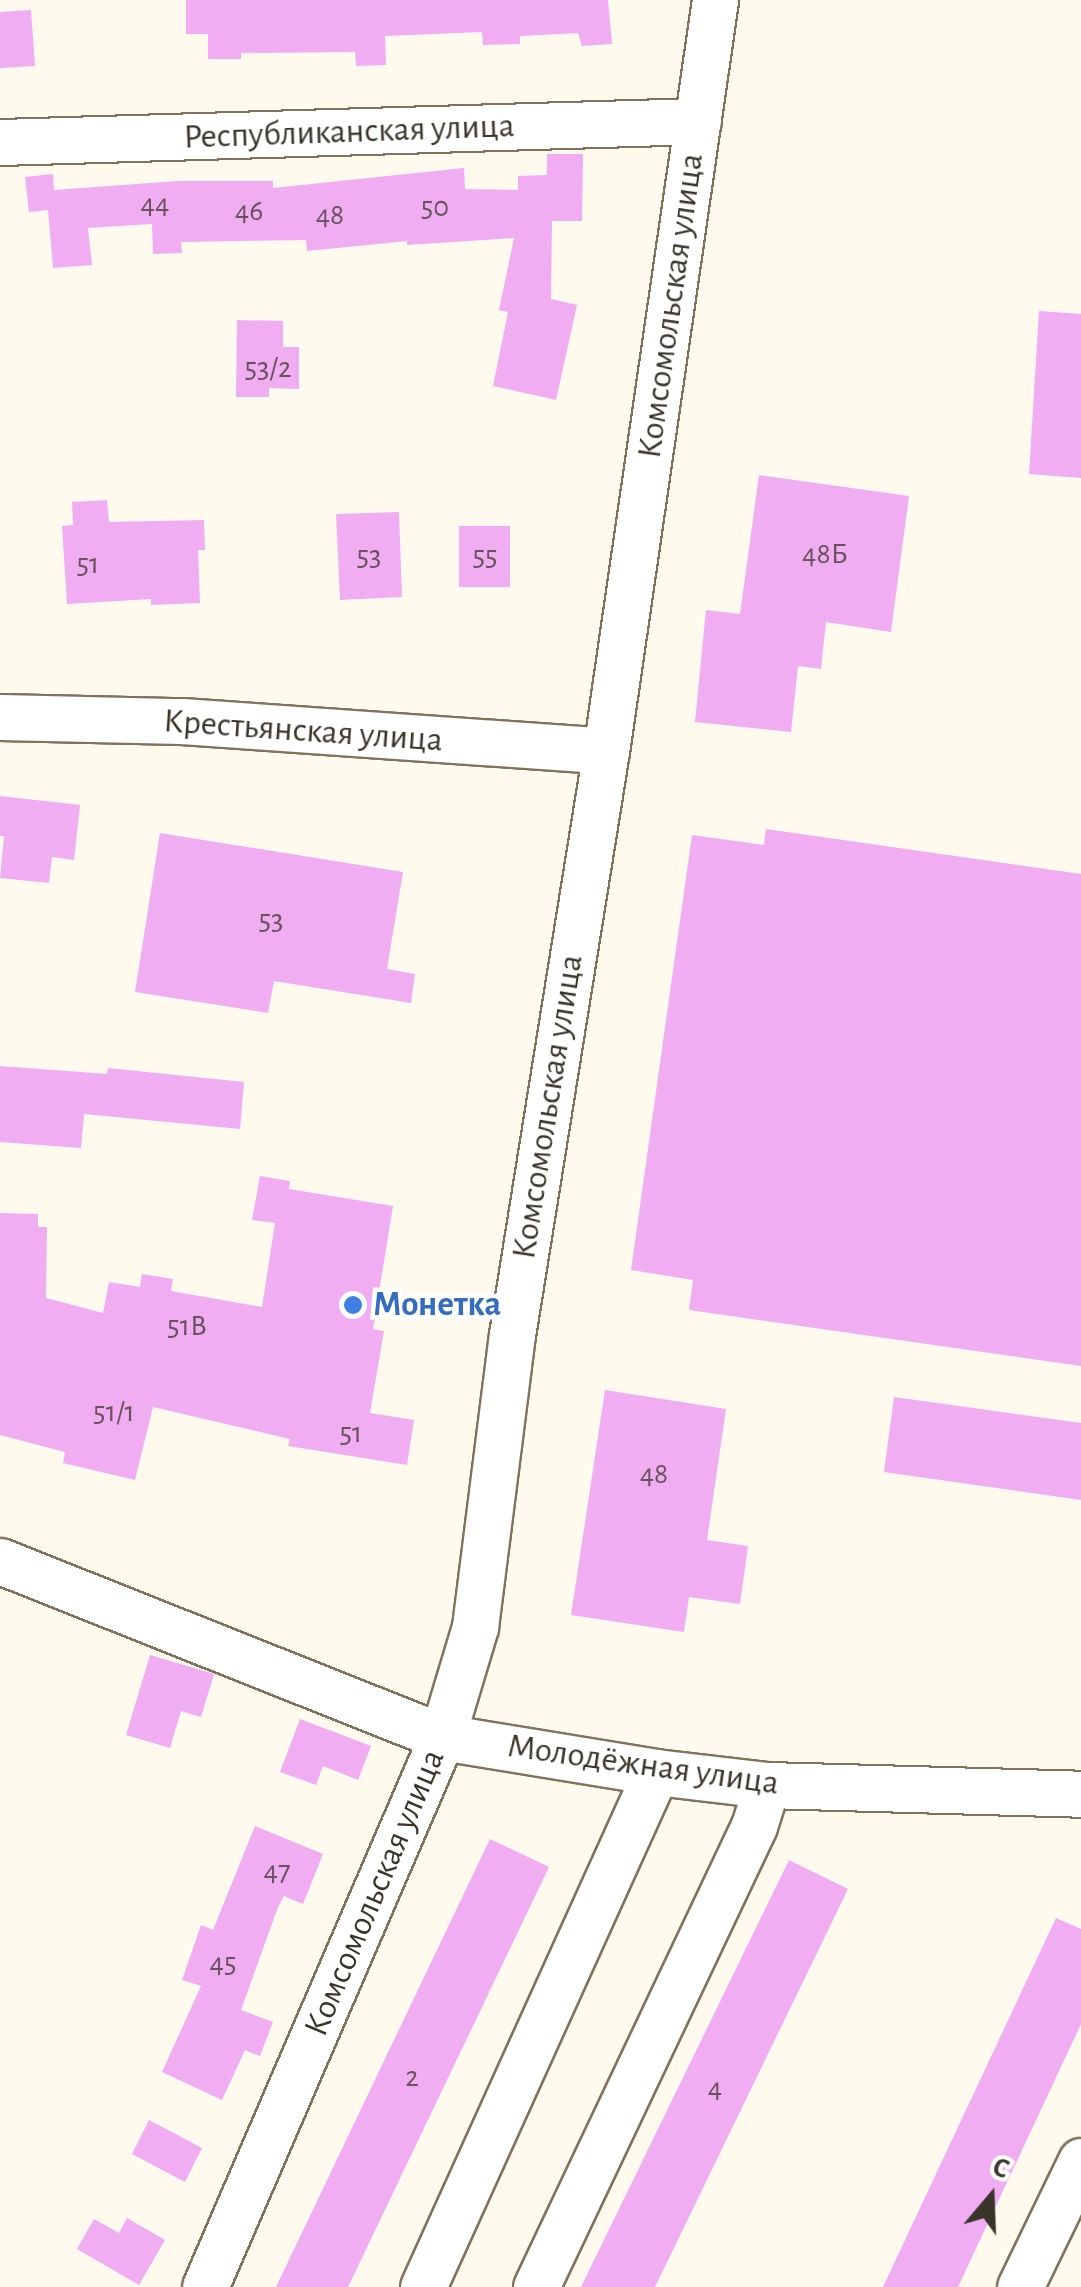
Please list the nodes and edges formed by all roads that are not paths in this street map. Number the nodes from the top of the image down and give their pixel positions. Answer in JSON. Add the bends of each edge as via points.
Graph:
{"nodes":[{"id":1,"x":715,"y":0,"type":"edge"},
{"id":2,"x":698,"y":121,"type":"junction"},
{"id":3,"x":0,"y":142,"type":"edge"},
{"id":4,"x":0,"y":718,"type":"edge"},
{"id":5,"x":606,"y":751,"type":"junction"},
{"id":6,"x":0,"y":1561,"type":"edge"},
{"id":7,"x":442,"y":1737,"type":"junction"},
{"id":8,"x":656,"y":1772,"type":"junction"},
{"id":9,"x":767,"y":1785,"type":"junction"},
{"id":10,"x":1081,"y":1794,"type":"edge"},
{"id":11,"x":1081,"y":2161,"type":"edge"},
{"id":12,"x":205,"y":2287,"type":"edge"},
{"id":13,"x":423,"y":2287,"type":"edge"},
{"id":14,"x":536,"y":2287,"type":"edge"},
{"id":15,"x":1020,"y":2287,"type":"edge"}],
"edges":[{"from":1,"to":2,"type":"street","name":"Комсомольская улица"},
{"from":2,"to":3,"type":"street","name":"Республиканская улица"},
{"from":2,"to":5,"type":"street","name":"Комсомольская улица"},
{"from":4,"to":5,"type":"street","name":"Крестьянская улица","via":[[182,721]]},
{"from":5,"to":7,"type":"street","name":"Комсомольская улица","via":[[512,1335],[475,1627]]},
{"from":6,"to":7,"type":"street","name":"Молодёжная улица"},
{"from":7,"to":8,"type":"street","name":"Молодёжная улица"},
{"from":7,"to":12,"type":"street","name":"Комсомольская улица"},
{"from":8,"to":9,"type":"street","name":"Молодёжная улица"},
{"from":8,"to":13,"type":"street"},
{"from":9,"to":10,"type":"street","name":"Молодёжная улица"},
{"from":9,"to":14,"type":"street","via":[[754,1826]]},
{"from":11,"to":15,"type":"street"}]}
